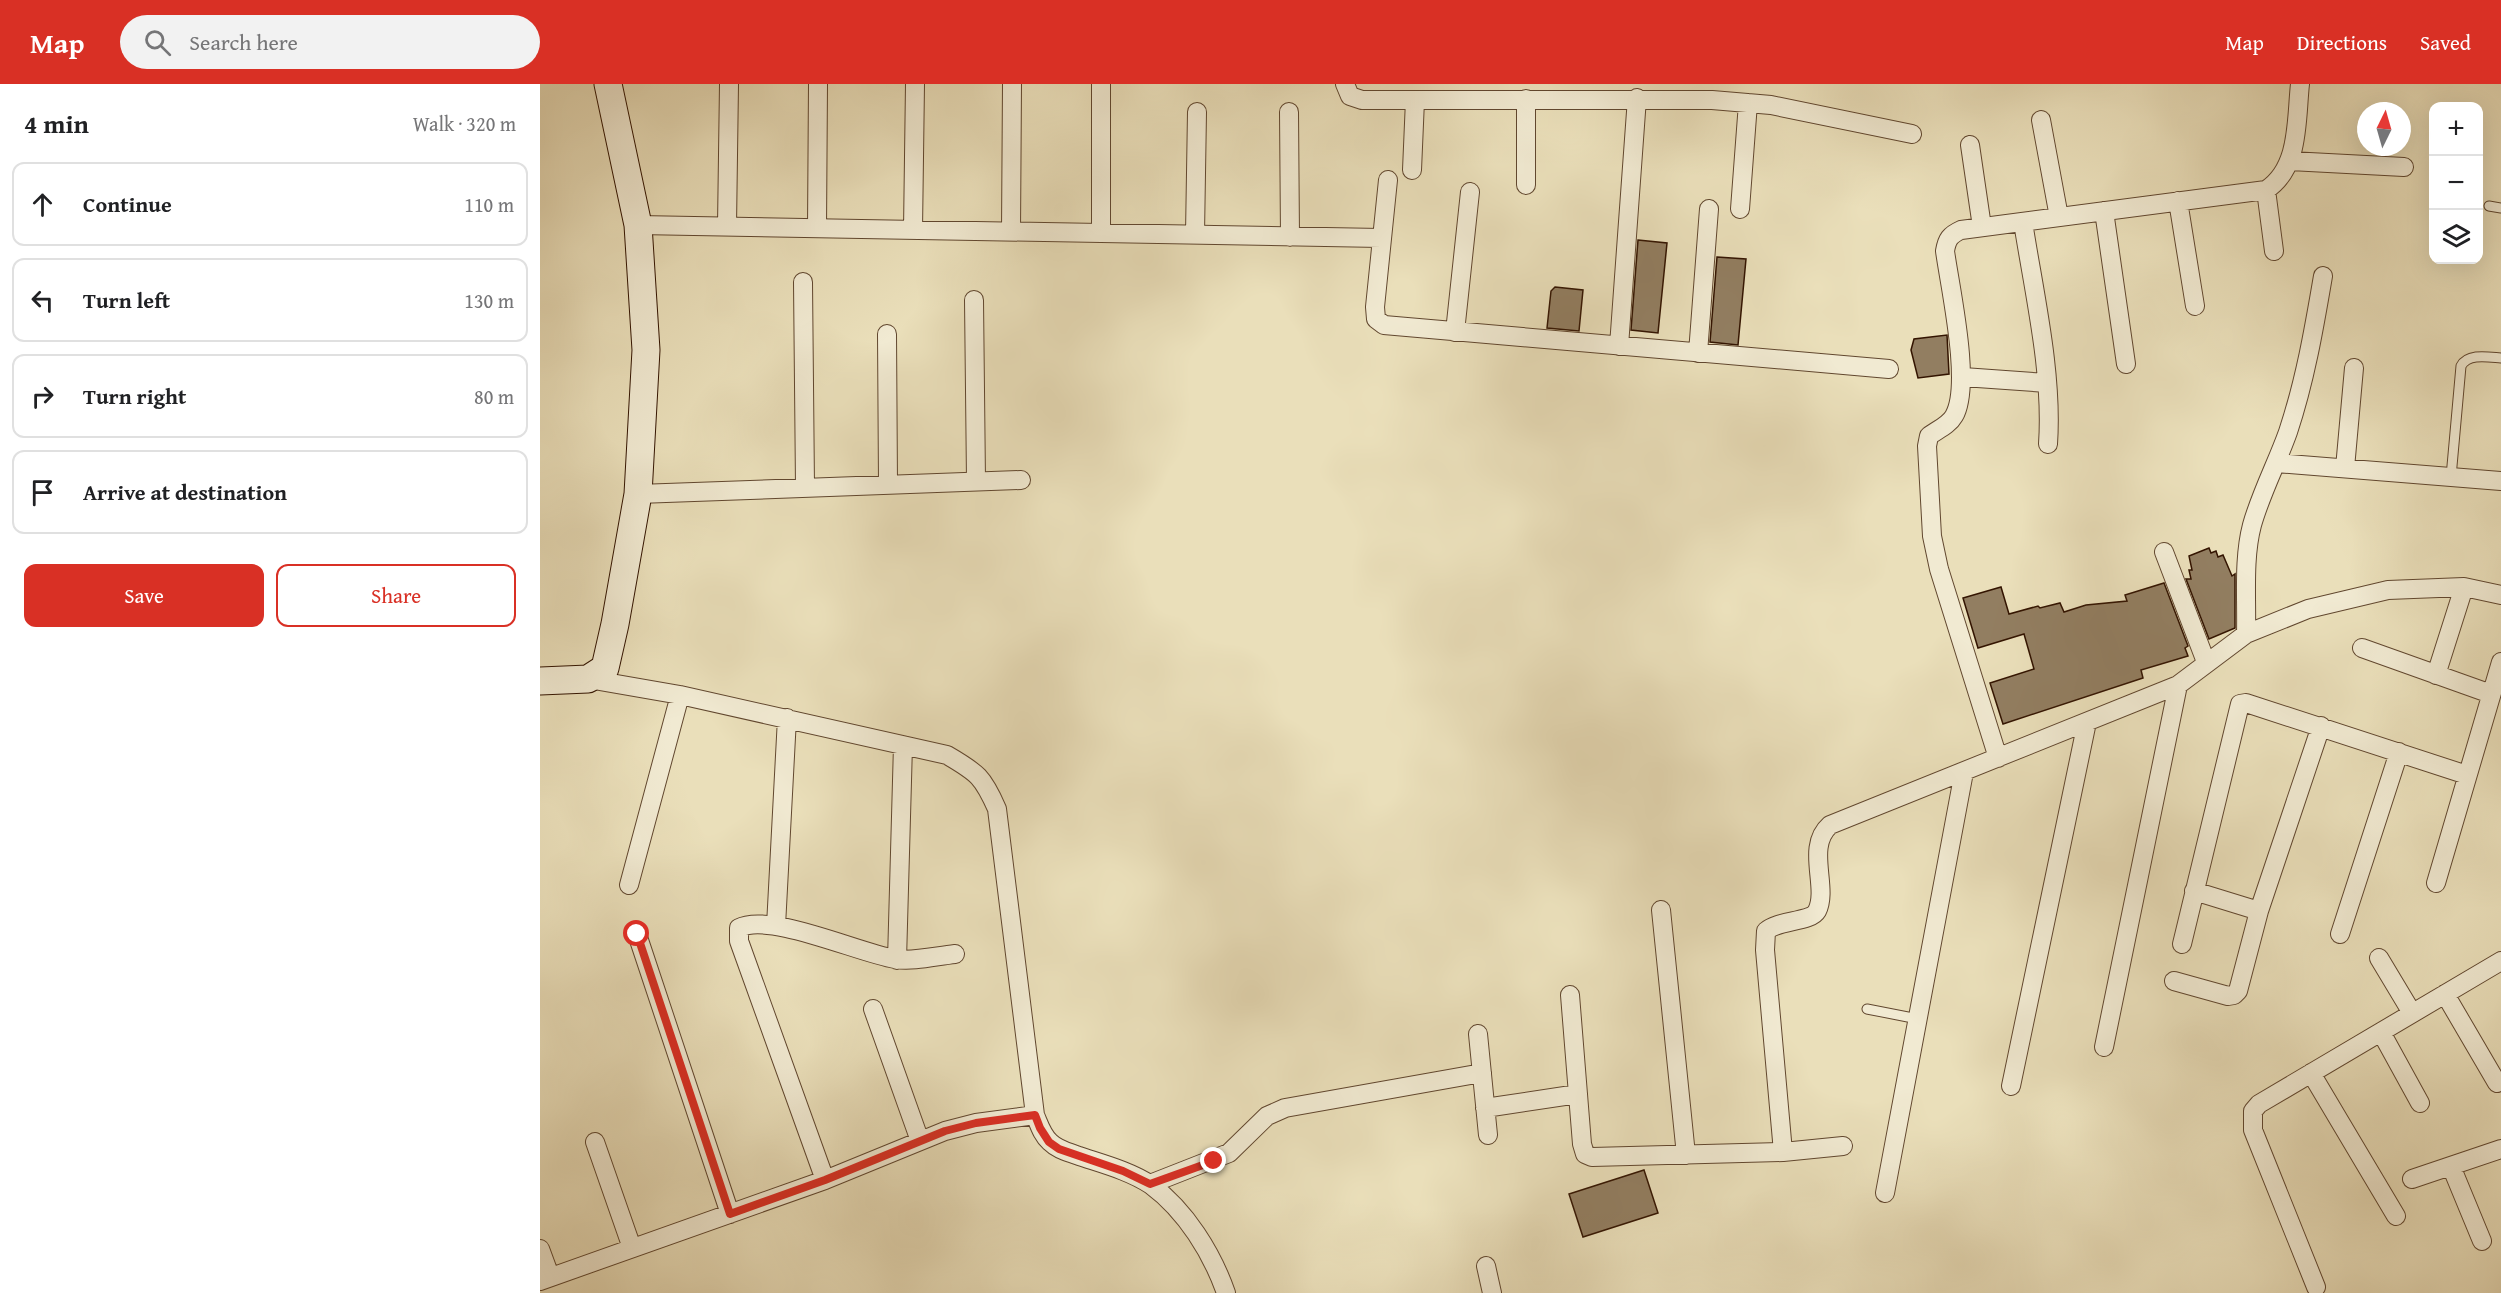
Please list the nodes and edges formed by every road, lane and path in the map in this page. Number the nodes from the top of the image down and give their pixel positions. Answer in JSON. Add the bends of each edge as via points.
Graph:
{"nodes":[{"id":1,"x":608,"y":84,"type":"edge"},
{"id":2,"x":729,"y":84,"type":"edge"},
{"id":3,"x":818,"y":84,"type":"edge"},
{"id":4,"x":915,"y":84,"type":"edge"},
{"id":5,"x":1012,"y":84,"type":"edge"},
{"id":6,"x":1101,"y":84,"type":"edge"},
{"id":7,"x":1345,"y":84,"type":"edge"},
{"id":8,"x":2300,"y":84,"type":"edge"},
{"id":9,"x":1561,"y":91,"type":"edge"},
{"id":10,"x":1465,"y":92,"type":"edge"},
{"id":11,"x":1668,"y":92,"type":"edge"},
{"id":12,"x":1637,"y":98,"type":"junction"},
{"id":13,"x":1526,"y":99,"type":"junction"},
{"id":14,"x":1415,"y":100,"type":"junction"},
{"id":15,"x":1748,"y":103,"type":"junction"},
{"id":16,"x":1197,"y":112,"type":"dead end"},
{"id":17,"x":1289,"y":112,"type":"dead end"},
{"id":18,"x":2041,"y":120,"type":"dead end"},
{"id":19,"x":1912,"y":134,"type":"dead end"},
{"id":20,"x":1970,"y":145,"type":"dead end"},
{"id":21,"x":2290,"y":161,"type":"junction"},
{"id":22,"x":2404,"y":167,"type":"dead end"},
{"id":23,"x":1412,"y":170,"type":"dead end"},
{"id":24,"x":1388,"y":180,"type":"dead end"},
{"id":25,"x":1526,"y":185,"type":"dead end"},
{"id":26,"x":2266,"y":190,"type":"junction"},
{"id":27,"x":1470,"y":192,"type":"dead end"},
{"id":28,"x":2178,"y":201,"type":"junction"},
{"id":29,"x":2489,"y":206,"type":"dead end"},
{"id":30,"x":2501,"y":208,"type":"edge"},
{"id":31,"x":1709,"y":209,"type":"dead end"},
{"id":32,"x":1740,"y":210,"type":"dead end"},
{"id":33,"x":2104,"y":211,"type":"junction"},
{"id":34,"x":2060,"y":217,"type":"junction"},
{"id":35,"x":2023,"y":222,"type":"junction"},
{"id":36,"x":638,"y":225,"type":"junction"},
{"id":37,"x":727,"y":226,"type":"junction"},
{"id":38,"x":817,"y":228,"type":"junction"},
{"id":39,"x":1982,"y":228,"type":"junction"},
{"id":40,"x":913,"y":230,"type":"junction"},
{"id":41,"x":1011,"y":231,"type":"junction"},
{"id":42,"x":1101,"y":233,"type":"junction"},
{"id":43,"x":1195,"y":234,"type":"junction"},
{"id":44,"x":1290,"y":237,"type":"junction"},
{"id":45,"x":1382,"y":238,"type":"junction"},
{"id":46,"x":2274,"y":251,"type":"dead end"},
{"id":47,"x":2323,"y":276,"type":"dead end"},
{"id":48,"x":803,"y":282,"type":"dead end"},
{"id":49,"x":974,"y":300,"type":"dead end"},
{"id":50,"x":2195,"y":306,"type":"dead end"},
{"id":51,"x":1455,"y":332,"type":"junction"},
{"id":52,"x":886,"y":334,"type":"dead end"},
{"id":53,"x":1619,"y":346,"type":"junction"},
{"id":54,"x":1698,"y":353,"type":"junction"},
{"id":55,"x":2501,"y":357,"type":"edge"},
{"id":56,"x":2126,"y":364,"type":"dead end"},
{"id":57,"x":2354,"y":368,"type":"dead end"},
{"id":58,"x":1889,"y":369,"type":"dead end"},
{"id":59,"x":1963,"y":377,"type":"junction"},
{"id":60,"x":2047,"y":383,"type":"junction"},
{"id":61,"x":2049,"y":444,"type":"dead end"},
{"id":62,"x":2276,"y":463,"type":"junction"},
{"id":63,"x":2345,"y":468,"type":"junction"},
{"id":64,"x":2451,"y":477,"type":"junction"},
{"id":65,"x":1020,"y":480,"type":"dead end"},
{"id":66,"x":976,"y":481,"type":"junction"},
{"id":67,"x":2501,"y":481,"type":"edge"},
{"id":68,"x":888,"y":484,"type":"junction"},
{"id":69,"x":805,"y":487,"type":"junction"},
{"id":70,"x":638,"y":494,"type":"junction"},
{"id":71,"x":2164,"y":552,"type":"dead end"},
{"id":72,"x":2464,"y":587,"type":"junction"},
{"id":73,"x":2501,"y":595,"type":"edge"},
{"id":74,"x":2246,"y":634,"type":"junction"},
{"id":75,"x":2362,"y":648,"type":"dead end"},
{"id":76,"x":2206,"y":662,"type":"junction"},
{"id":77,"x":2500,"y":670,"type":"edge"},
{"id":78,"x":2436,"y":675,"type":"junction"},
{"id":79,"x":588,"y":679,"type":"junction"},
{"id":80,"x":540,"y":681,"type":"edge"},
{"id":81,"x":2178,"y":685,"type":"junction"},
{"id":82,"x":2491,"y":694,"type":"junction"},
{"id":83,"x":680,"y":696,"type":"junction"},
{"id":84,"x":787,"y":718,"type":"junction"},
{"id":85,"x":2087,"y":723,"type":"junction"},
{"id":86,"x":2321,"y":726,"type":"junction"},
{"id":87,"x":903,"y":745,"type":"junction"},
{"id":88,"x":2399,"y":752,"type":"junction"},
{"id":89,"x":1998,"y":758,"type":"junction"},
{"id":90,"x":1964,"y":772,"type":"junction"},
{"id":91,"x":2467,"y":775,"type":"junction"},
{"id":92,"x":2436,"y":883,"type":"dead end"},
{"id":93,"x":628,"y":885,"type":"dead end"},
{"id":94,"x":2194,"y":891,"type":"junction"},
{"id":95,"x":1661,"y":910,"type":"dead end"},
{"id":96,"x":2259,"y":911,"type":"junction"},
{"id":97,"x":776,"y":926,"type":"junction"},
{"id":98,"x":637,"y":934,"type":"dead end"},
{"id":99,"x":2340,"y":934,"type":"dead end"},
{"id":100,"x":2182,"y":944,"type":"dead end"},
{"id":101,"x":955,"y":954,"type":"dead end"},
{"id":102,"x":2379,"y":958,"type":"dead end"},
{"id":103,"x":897,"y":960,"type":"junction"},
{"id":104,"x":2501,"y":961,"type":"edge"},
{"id":105,"x":2174,"y":981,"type":"dead end"},
{"id":106,"x":2445,"y":994,"type":"junction"},
{"id":107,"x":1570,"y":995,"type":"dead end"},
{"id":108,"x":873,"y":1009,"type":"dead end"},
{"id":109,"x":1868,"y":1009,"type":"dead end"},
{"id":110,"x":2412,"y":1013,"type":"junction"},
{"id":111,"x":1918,"y":1019,"type":"junction"},
{"id":112,"x":2381,"y":1032,"type":"junction"},
{"id":113,"x":1478,"y":1034,"type":"dead end"},
{"id":114,"x":2104,"y":1047,"type":"dead end"},
{"id":115,"x":1482,"y":1073,"type":"junction"},
{"id":116,"x":2311,"y":1073,"type":"junction"},
{"id":117,"x":2496,"y":1083,"type":"dead end"},
{"id":118,"x":2011,"y":1086,"type":"dead end"},
{"id":119,"x":1578,"y":1094,"type":"junction"},
{"id":120,"x":2420,"y":1102,"type":"dead end"},
{"id":121,"x":1485,"y":1108,"type":"junction"},
{"id":122,"x":1035,"y":1115,"type":"junction"},
{"id":123,"x":1488,"y":1135,"type":"dead end"},
{"id":124,"x":920,"y":1141,"type":"junction"},
{"id":125,"x":595,"y":1142,"type":"dead end"},
{"id":126,"x":1843,"y":1146,"type":"dead end"},
{"id":127,"x":2501,"y":1149,"type":"edge"},
{"id":128,"x":1783,"y":1152,"type":"junction"},
{"id":129,"x":1686,"y":1155,"type":"junction"},
{"id":130,"x":2451,"y":1166,"type":"junction"},
{"id":131,"x":2412,"y":1179,"type":"dead end"},
{"id":132,"x":825,"y":1180,"type":"junction"},
{"id":133,"x":1150,"y":1184,"type":"junction"},
{"id":134,"x":1886,"y":1193,"type":"dead end"},
{"id":135,"x":730,"y":1214,"type":"junction"},
{"id":136,"x":2396,"y":1216,"type":"dead end"},
{"id":137,"x":2482,"y":1241,"type":"dead end"},
{"id":138,"x":632,"y":1248,"type":"junction"},
{"id":139,"x":540,"y":1249,"type":"edge"},
{"id":140,"x":1486,"y":1266,"type":"dead end"},
{"id":141,"x":545,"y":1282,"type":"edge"},
{"id":142,"x":2316,"y":1287,"type":"dead end"},
{"id":143,"x":1226,"y":1293,"type":"edge"},
{"id":144,"x":1492,"y":1293,"type":"edge"}],
"edges":[{"from":1,"to":36,"type":"street"},
{"from":2,"to":37,"type":"street"},
{"from":3,"to":38,"type":"street"},
{"from":4,"to":40,"type":"street"},
{"from":5,"to":41,"type":"street"},
{"from":6,"to":42,"type":"street"},
{"from":7,"to":14,"type":"street","via":[[1350,96],[1362,100]]},
{"from":8,"to":21,"type":"street"},
{"from":9,"to":12,"type":"street"},
{"from":9,"to":13,"type":"street"},
{"from":10,"to":13,"type":"street"},
{"from":10,"to":14,"type":"street"},
{"from":11,"to":12,"type":"street"},
{"from":11,"to":15,"type":"street"},
{"from":12,"to":53,"type":"street"},
{"from":13,"to":25,"type":"street"},
{"from":14,"to":23,"type":"street"},
{"from":15,"to":19,"type":"street"},
{"from":15,"to":32,"type":"street"},
{"from":16,"to":43,"type":"street"},
{"from":17,"to":44,"type":"street"},
{"from":18,"to":34,"type":"street"},
{"from":20,"to":39,"type":"street"},
{"from":21,"to":22,"type":"street"},
{"from":21,"to":26,"type":"street","via":[[2277,183]]},
{"from":24,"to":45,"type":"street"},
{"from":26,"to":28,"type":"street"},
{"from":26,"to":46,"type":"street"},
{"from":27,"to":51,"type":"street"},
{"from":28,"to":33,"type":"street"},
{"from":28,"to":50,"type":"street"},
{"from":29,"to":30,"type":"lane"},
{"from":31,"to":54,"type":"street"},
{"from":33,"to":34,"type":"street"},
{"from":33,"to":56,"type":"street"},
{"from":34,"to":35,"type":"street"},
{"from":35,"to":39,"type":"street"},
{"from":35,"to":60,"type":"street"},
{"from":36,"to":37,"type":"street"},
{"from":36,"to":70,"type":"street","via":[[646,350]]},
{"from":37,"to":38,"type":"street"},
{"from":38,"to":40,"type":"street"},
{"from":39,"to":59,"type":"street","via":[[1960,230],[1946,241]]},
{"from":40,"to":41,"type":"street"},
{"from":41,"to":42,"type":"street"},
{"from":42,"to":43,"type":"street"},
{"from":43,"to":44,"type":"street"},
{"from":44,"to":45,"type":"street"},
{"from":45,"to":51,"type":"street","via":[[1376,319],[1395,327]]},
{"from":47,"to":62,"type":"street","via":[[2301,388]]},
{"from":48,"to":69,"type":"street"},
{"from":49,"to":66,"type":"street"},
{"from":51,"to":53,"type":"street"},
{"from":52,"to":68,"type":"street"},
{"from":53,"to":54,"type":"street"},
{"from":54,"to":58,"type":"street"},
{"from":55,"to":64,"type":"lane","via":[[2470,357],[2461,366]]},
{"from":57,"to":63,"type":"street"},
{"from":59,"to":60,"type":"street"},
{"from":59,"to":89,"type":"street","via":[[1955,415],[1950,423],[1929,436],[1927,446],[1932,536]]},
{"from":60,"to":61,"type":"street"},
{"from":62,"to":63,"type":"street"},
{"from":62,"to":74,"type":"street","via":[[2249,542]]},
{"from":63,"to":64,"type":"street"},
{"from":64,"to":67,"type":"street"},
{"from":65,"to":66,"type":"street"},
{"from":66,"to":68,"type":"street"},
{"from":68,"to":69,"type":"street"},
{"from":69,"to":70,"type":"street"},
{"from":70,"to":79,"type":"street","via":[[605,668]]},
{"from":71,"to":76,"type":"street"},
{"from":72,"to":73,"type":"street"},
{"from":72,"to":74,"type":"street","via":[[2388,590],[2308,609]]},
{"from":72,"to":78,"type":"street"},
{"from":74,"to":76,"type":"street"},
{"from":75,"to":78,"type":"street"},
{"from":76,"to":81,"type":"street"},
{"from":77,"to":82,"type":"street"},
{"from":78,"to":82,"type":"street"},
{"from":79,"to":80,"type":"street"},
{"from":79,"to":83,"type":"street"},
{"from":81,"to":85,"type":"street"},
{"from":81,"to":114,"type":"street"},
{"from":82,"to":91,"type":"street"},
{"from":83,"to":84,"type":"street"},
{"from":83,"to":93,"type":"street"},
{"from":84,"to":87,"type":"street"},
{"from":84,"to":97,"type":"street"},
{"from":85,"to":89,"type":"street"},
{"from":85,"to":118,"type":"street"},
{"from":86,"to":88,"type":"street"},
{"from":86,"to":94,"type":"street","via":[[2240,704]]},
{"from":86,"to":96,"type":"street"},
{"from":87,"to":103,"type":"street"},
{"from":87,"to":122,"type":"street","via":[[947,755],[976,771],[997,809]]},
{"from":88,"to":91,"type":"street"},
{"from":88,"to":99,"type":"street"},
{"from":89,"to":90,"type":"street"},
{"from":90,"to":111,"type":"street"},
{"from":90,"to":128,"type":"street","via":[[1830,825],[1822,832],[1819,843],[1817,910],[1811,917],[1773,925],[1766,931]]},
{"from":91,"to":92,"type":"street"},
{"from":94,"to":96,"type":"street"},
{"from":94,"to":100,"type":"street"},
{"from":95,"to":129,"type":"street"},
{"from":96,"to":105,"type":"street","via":[[2234,995]]},
{"from":97,"to":103,"type":"street"},
{"from":97,"to":132,"type":"street","via":[[748,923],[739,928],[739,941]]},
{"from":98,"to":135,"type":"street"},
{"from":101,"to":103,"type":"street"},
{"from":102,"to":110,"type":"street"},
{"from":104,"to":106,"type":"street"},
{"from":106,"to":110,"type":"street"},
{"from":106,"to":117,"type":"street"},
{"from":107,"to":119,"type":"street"},
{"from":108,"to":124,"type":"street"},
{"from":109,"to":111,"type":"lane"},
{"from":110,"to":112,"type":"street"},
{"from":111,"to":134,"type":"street"},
{"from":112,"to":116,"type":"street"},
{"from":112,"to":120,"type":"street"},
{"from":113,"to":115,"type":"street"},
{"from":115,"to":121,"type":"street"},
{"from":115,"to":133,"type":"street","via":[[1285,1108],[1266,1116],[1229,1153]]},
{"from":116,"to":136,"type":"street"},
{"from":116,"to":142,"type":"street","via":[[2259,1104],[2251,1119]]},
{"from":119,"to":121,"type":"street"},
{"from":119,"to":129,"type":"street","via":[[1585,1154]]},
{"from":121,"to":123,"type":"street"},
{"from":122,"to":124,"type":"street","via":[[976,1123]]},
{"from":122,"to":133,"type":"street","via":[[1049,1142],[1059,1149]]},
{"from":124,"to":132,"type":"street"},
{"from":125,"to":138,"type":"street"},
{"from":126,"to":128,"type":"street"},
{"from":127,"to":130,"type":"street"},
{"from":128,"to":129,"type":"street"},
{"from":130,"to":131,"type":"street"},
{"from":130,"to":137,"type":"street"},
{"from":132,"to":135,"type":"street"},
{"from":133,"to":143,"type":"street","via":[[1200,1237]]},
{"from":135,"to":138,"type":"street"},
{"from":138,"to":141,"type":"street"},
{"from":139,"to":141,"type":"street"},
{"from":140,"to":144,"type":"street"}]}
